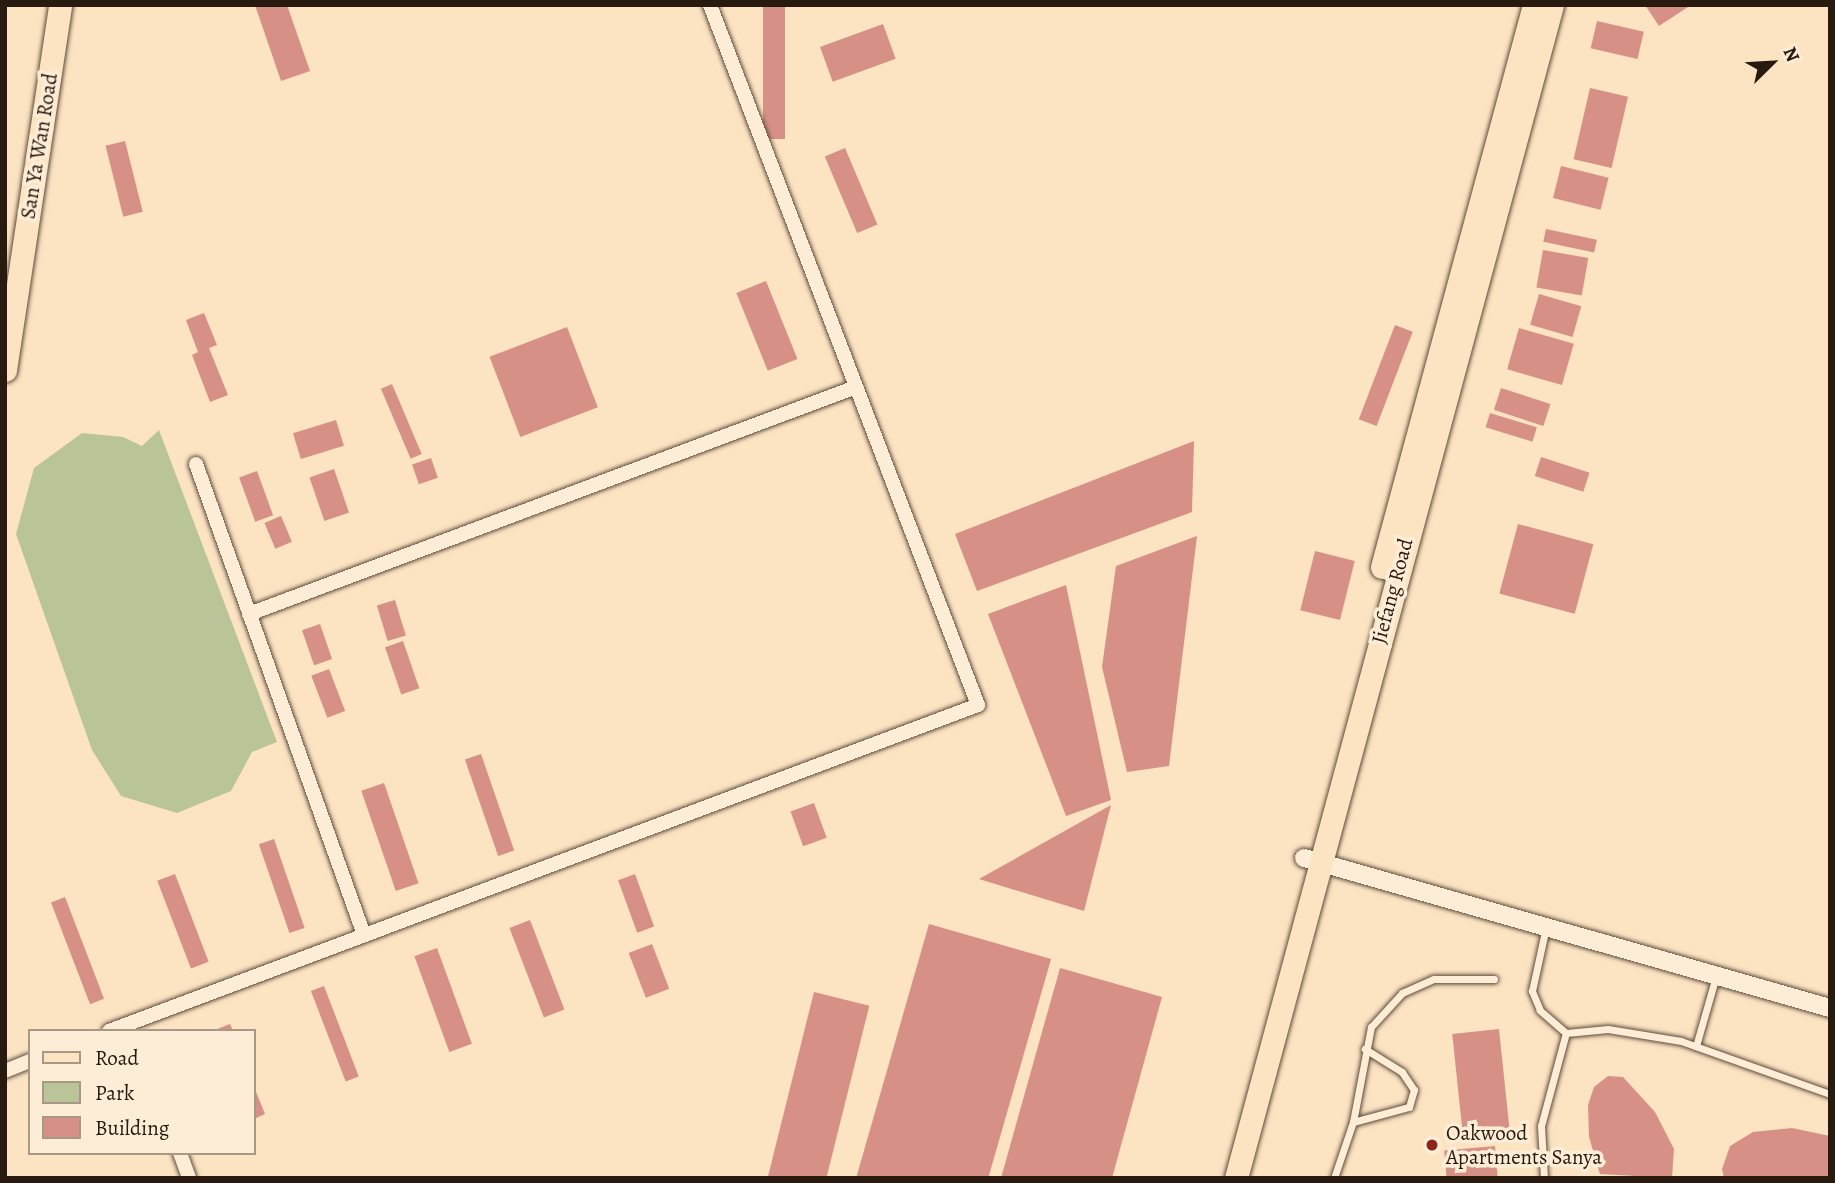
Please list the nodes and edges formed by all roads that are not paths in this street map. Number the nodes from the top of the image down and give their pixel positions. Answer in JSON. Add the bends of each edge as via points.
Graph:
{"nodes":[{"id":1,"x":45,"y":5,"type":"edge"},
{"id":2,"x":60,"y":5,"type":"edge"},
{"id":3,"x":710,"y":5,"type":"edge"},
{"id":4,"x":1534,"y":5,"type":"edge"},
{"id":5,"x":1552,"y":5,"type":"edge"},
{"id":6,"x":5,"y":273,"type":"edge"},
{"id":7,"x":5,"y":370,"type":"edge"},
{"id":8,"x":856,"y":387,"type":"junction"},
{"id":9,"x":196,"y":464,"type":"dead end"},
{"id":10,"x":248,"y":614,"type":"junction"},
{"id":11,"x":1311,"y":860,"type":"junction"},
{"id":12,"x":1546,"y":927,"type":"junction"},
{"id":13,"x":364,"y":935,"type":"junction"},
{"id":14,"x":1716,"y":976,"type":"junction"},
{"id":15,"x":1494,"y":979,"type":"dead end"},
{"id":16,"x":1830,"y":1009,"type":"edge"},
{"id":17,"x":131,"y":1027,"type":"edge"},
{"id":18,"x":1566,"y":1033,"type":"junction"},
{"id":19,"x":1696,"y":1046,"type":"junction"},
{"id":20,"x":1365,"y":1049,"type":"junction"},
{"id":21,"x":28,"y":1062,"type":"edge"},
{"id":22,"x":5,"y":1071,"type":"edge"},
{"id":23,"x":1830,"y":1094,"type":"edge"},
{"id":24,"x":1353,"y":1122,"type":"junction"},
{"id":25,"x":181,"y":1155,"type":"edge"},
{"id":26,"x":189,"y":1178,"type":"edge"},
{"id":27,"x":1222,"y":1178,"type":"edge"},
{"id":28,"x":1236,"y":1178,"type":"edge"},
{"id":29,"x":1334,"y":1178,"type":"edge"},
{"id":30,"x":1544,"y":1178,"type":"edge"}],
"edges":[{"from":1,"to":6,"type":"main road","name":"San Ya Wan Road"},
{"from":2,"to":7,"type":"main road","name":"San Ya Wan Road"},
{"from":3,"to":8,"type":"street"},
{"from":4,"to":11,"type":"main road"},
{"from":5,"to":11,"type":"main road","name":"Jiefang Road"},
{"from":8,"to":10,"type":"street"},
{"from":8,"to":13,"type":"street","via":[[978,705]]},
{"from":9,"to":10,"type":"street"},
{"from":10,"to":13,"type":"street"},
{"from":11,"to":12,"type":"street"},
{"from":11,"to":27,"type":"main road"},
{"from":11,"to":28,"type":"main road","name":"Jiefang Road"},
{"from":12,"to":14,"type":"street"},
{"from":12,"to":18,"type":"lane","via":[[1532,991],[1540,1010]]},
{"from":13,"to":17,"type":"street"},
{"from":14,"to":16,"type":"street"},
{"from":14,"to":19,"type":"lane"},
{"from":15,"to":20,"type":"lane","via":[[1434,979],[1402,993],[1371,1027]]},
{"from":18,"to":19,"type":"lane","via":[[1608,1029]]},
{"from":18,"to":30,"type":"lane","via":[[1541,1126]]},
{"from":19,"to":23,"type":"lane"},
{"from":20,"to":24,"type":"lane"},
{"from":20,"to":24,"type":"lane","via":[[1402,1072],[1414,1090],[1409,1107]]},
{"from":21,"to":22,"type":"street"},
{"from":24,"to":29,"type":"lane"},
{"from":25,"to":26,"type":"street"}]}
